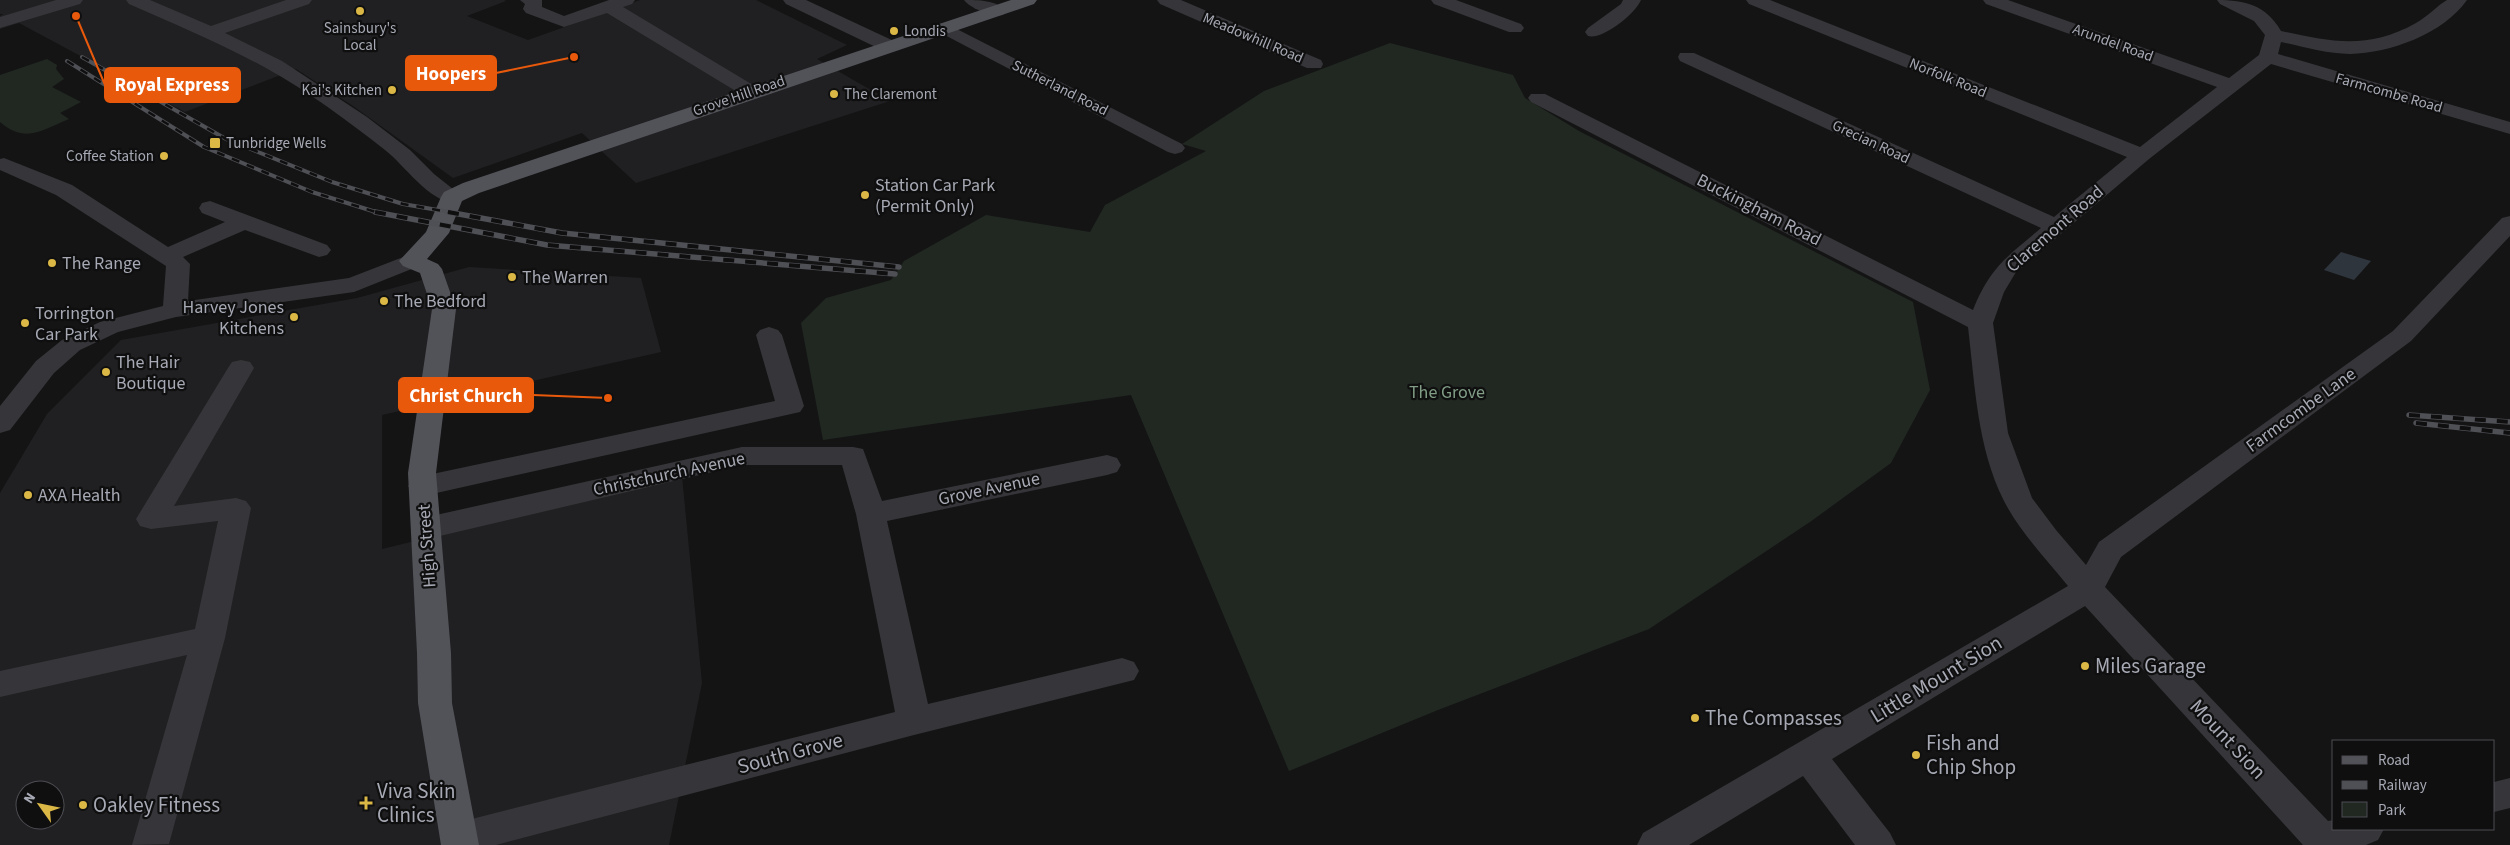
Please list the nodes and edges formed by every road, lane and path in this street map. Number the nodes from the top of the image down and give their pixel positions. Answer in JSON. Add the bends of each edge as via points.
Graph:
{"nodes":[{"id":1,"x":74,"y":0,"type":"edge"},
{"id":2,"x":135,"y":0,"type":"edge"},
{"id":3,"x":303,"y":0,"type":"edge"},
{"id":4,"x":529,"y":0,"type":"edge"},
{"id":5,"x":792,"y":0,"type":"edge"},
{"id":6,"x":973,"y":0,"type":"edge"},
{"id":7,"x":1028,"y":0,"type":"edge"},
{"id":8,"x":1166,"y":0,"type":"edge"},
{"id":9,"x":1440,"y":0,"type":"edge"},
{"id":10,"x":1632,"y":0,"type":"edge"},
{"id":11,"x":1755,"y":0,"type":"edge"},
{"id":12,"x":1992,"y":0,"type":"edge"},
{"id":13,"x":2226,"y":0,"type":"edge"},
{"id":14,"x":2458,"y":0,"type":"edge"},
{"id":15,"x":617,"y":3,"type":"edge"},
{"id":16,"x":997,"y":11,"type":"junction"},
{"id":17,"x":0,"y":23,"type":"edge"},
{"id":18,"x":944,"y":28,"type":"junction"},
{"id":19,"x":1515,"y":28,"type":"dead end"},
{"id":20,"x":210,"y":32,"type":"junction"},
{"id":21,"x":1594,"y":32,"type":"dead end"},
{"id":22,"x":2274,"y":35,"type":"junction"},
{"id":23,"x":889,"y":46,"type":"junction"},
{"id":24,"x":1687,"y":57,"type":"dead end"},
{"id":25,"x":2268,"y":57,"type":"junction"},
{"id":26,"x":1314,"y":64,"type":"dead end"},
{"id":27,"x":2232,"y":86,"type":"junction"},
{"id":28,"x":751,"y":92,"type":"junction"},
{"id":29,"x":1538,"y":98,"type":"dead end"},
{"id":30,"x":2510,"y":128,"type":"edge"},
{"id":31,"x":1175,"y":148,"type":"dead end"},
{"id":32,"x":2142,"y":155,"type":"junction"},
{"id":33,"x":4,"y":164,"type":"dead end"},
{"id":34,"x":452,"y":197,"type":"junction"},
{"id":35,"x":210,"y":208,"type":"dead end"},
{"id":36,"x":246,"y":222,"type":"junction"},
{"id":37,"x":2510,"y":223,"type":"edge"},
{"id":38,"x":2056,"y":226,"type":"junction"},
{"id":39,"x":319,"y":250,"type":"dead end"},
{"id":40,"x":166,"y":256,"type":"junction"},
{"id":41,"x":411,"y":261,"type":"junction"},
{"id":42,"x":175,"y":310,"type":"junction"},
{"id":43,"x":1980,"y":323,"type":"junction"},
{"id":44,"x":769,"y":334,"type":"dead end"},
{"id":45,"x":241,"y":368,"type":"dead end"},
{"id":46,"x":0,"y":424,"type":"edge"},
{"id":47,"x":1107,"y":465,"type":"dead end"},
{"id":48,"x":423,"y":486,"type":"junction"},
{"id":49,"x":871,"y":514,"type":"junction"},
{"id":50,"x":427,"y":528,"type":"junction"},
{"id":51,"x":2088,"y":589,"type":"junction"},
{"id":52,"x":209,"y":638,"type":"junction"},
{"id":53,"x":1122,"y":671,"type":"dead end"},
{"id":54,"x":0,"y":684,"type":"edge"},
{"id":55,"x":914,"y":720,"type":"junction"},
{"id":56,"x":1808,"y":755,"type":"junction"},
{"id":57,"x":2510,"y":793,"type":"edge"},
{"id":58,"x":2495,"y":797,"type":"edge"},
{"id":59,"x":2362,"y":830,"type":"edge"},
{"id":60,"x":460,"y":842,"type":"edge"},
{"id":61,"x":2324,"y":842,"type":"edge"},
{"id":62,"x":150,"y":844,"type":"edge"},
{"id":63,"x":1656,"y":845,"type":"edge"},
{"id":64,"x":1877,"y":845,"type":"edge"}],
"edges":[{"from":1,"to":17,"type":"street"},
{"from":2,"to":20,"type":"street"},
{"from":3,"to":20,"type":"street"},
{"from":4,"to":15,"type":"street","via":[[535,2],[532,9],[564,22]]},
{"from":5,"to":23,"type":"street"},
{"from":6,"to":16,"type":"street"},
{"from":7,"to":16,"type":"main road","name":"Grove Hill Road"},
{"from":8,"to":26,"type":"street","name":"Meadowhill Road"},
{"from":9,"to":19,"type":"street"},
{"from":10,"to":21,"type":"street","via":[[1629,7]]},
{"from":11,"to":32,"type":"street","name":"Norfolk Road"},
{"from":12,"to":27,"type":"street","name":"Arundel Road"},
{"from":13,"to":22,"type":"street","via":[[2262,19]]},
{"from":14,"to":22,"type":"street","via":[[2425,26],[2394,40],[2361,48],[2336,47]]},
{"from":15,"to":28,"type":"street"},
{"from":16,"to":18,"type":"main road","name":"Grove Hill Road"},
{"from":18,"to":23,"type":"main road","name":"Grove Hill Road"},
{"from":18,"to":31,"type":"street","name":"Sutherland Road"},
{"from":20,"to":34,"type":"street","via":[[275,65],[360,121],[403,154],[426,179]]},
{"from":22,"to":25,"type":"street"},
{"from":23,"to":28,"type":"main road","name":"Grove Hill Road"},
{"from":24,"to":38,"type":"street","name":"Grecian Road"},
{"from":25,"to":27,"type":"street","name":"Claremont Road"},
{"from":25,"to":30,"type":"street","name":"Farmcombe Road"},
{"from":27,"to":32,"type":"street","name":"Claremont Road"},
{"from":28,"to":34,"type":"main road","name":"Grove Hill Road"},
{"from":29,"to":43,"type":"street","name":"Buckingham Road"},
{"from":32,"to":38,"type":"street","name":"Claremont Road"},
{"from":33,"to":40,"type":"street","via":[[64,190]]},
{"from":34,"to":41,"type":"main road","via":[[446,218],[430,245]]},
{"from":35,"to":36,"type":"street"},
{"from":36,"to":39,"type":"street"},
{"from":36,"to":40,"type":"street"},
{"from":37,"to":51,"type":"street","name":"Farmcombe Lane","via":[[2402,336],[2110,550]]},
{"from":38,"to":43,"type":"street","name":"Claremont Road","via":[[2007,268],[1992,292]]},
{"from":40,"to":42,"type":"street","via":[[178,264]]},
{"from":41,"to":42,"type":"street","via":[[354,285]]},
{"from":41,"to":48,"type":"main road","name":"High Street","via":[[430,270],[444,309],[422,473]]},
{"from":42,"to":46,"type":"street","via":[[110,328],[71,345],[45,367]]},
{"from":43,"to":51,"type":"street","name":"Claremont Road","via":[[1994,433],[2018,500]]},
{"from":44,"to":48,"type":"street","via":[[790,406]]},
{"from":45,"to":52,"type":"street","via":[[151,520],[236,508]]},
{"from":47,"to":49,"type":"street","name":"Grove Avenue"},
{"from":48,"to":50,"type":"main road","name":"High Street"},
{"from":49,"to":50,"type":"street","name":"Christchurch Avenue","via":[[853,456],[742,456]]},
{"from":49,"to":55,"type":"street","name":"Christchurch Avenue"},
{"from":50,"to":60,"type":"main road","name":"High Street","via":[[434,703]]},
{"from":51,"to":56,"type":"street","name":"Little Mount Sion"},
{"from":51,"to":61,"type":"street","name":"Mount Sion"},
{"from":52,"to":54,"type":"street"},
{"from":52,"to":62,"type":"street"},
{"from":53,"to":55,"type":"street","name":"South Grove"},
{"from":55,"to":60,"type":"street","name":"South Grove"},
{"from":56,"to":63,"type":"street","name":"Little Mount Sion"},
{"from":56,"to":64,"type":"street"},
{"from":57,"to":58,"type":"street"},
{"from":59,"to":61,"type":"street"}]}
